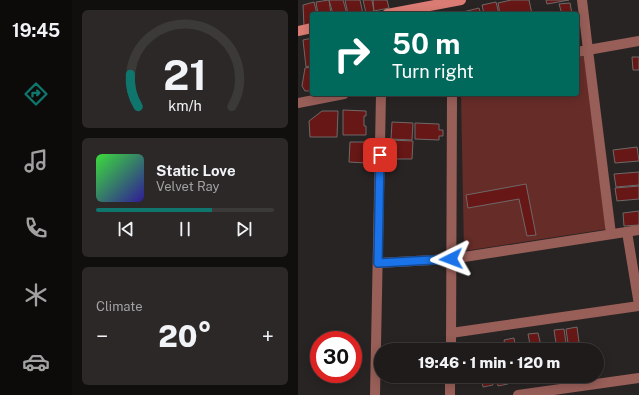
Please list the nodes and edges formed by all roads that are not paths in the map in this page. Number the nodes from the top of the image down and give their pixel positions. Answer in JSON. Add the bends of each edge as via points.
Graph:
{"nodes":[{"id":1,"x":461,"y":0,"type":"edge"},
{"id":2,"x":582,"y":0,"type":"edge"},
{"id":3,"x":398,"y":12,"type":"edge"},
{"id":4,"x":310,"y":28,"type":"edge"},
{"id":5,"x":298,"y":31,"type":"edge"},
{"id":6,"x":639,"y":41,"type":"edge"},
{"id":7,"x":588,"y":50,"type":"junction"},
{"id":8,"x":579,"y":52,"type":"edge"},
{"id":9,"x":334,"y":96,"type":"edge"},
{"id":10,"x":381,"y":96,"type":"edge"},
{"id":11,"x":452,"y":96,"type":"edge"},
{"id":12,"x":298,"y":103,"type":"edge"},
{"id":13,"x":639,"y":230,"type":"edge"},
{"id":14,"x":628,"y":232,"type":"junction"},
{"id":15,"x":611,"y":234,"type":"junction"},
{"id":16,"x":451,"y":259,"type":"junction"},
{"id":17,"x":378,"y":263,"type":"junction"},
{"id":18,"x":639,"y":306,"type":"edge"},
{"id":19,"x":451,"y":333,"type":"junction"},
{"id":20,"x":451,"y":343,"type":"edge"},
{"id":21,"x":639,"y":378,"type":"edge"},
{"id":22,"x":450,"y":383,"type":"edge"},
{"id":23,"x":375,"y":395,"type":"edge"},
{"id":24,"x":450,"y":395,"type":"edge"},
{"id":25,"x":518,"y":395,"type":"edge"}],
"edges":[{"from":1,"to":3,"type":"street"},
{"from":2,"to":7,"type":"street"},
{"from":4,"to":5,"type":"street"},
{"from":6,"to":7,"type":"street"},
{"from":7,"to":8,"type":"street"},
{"from":7,"to":15,"type":"street"},
{"from":9,"to":12,"type":"street"},
{"from":10,"to":17,"type":"street"},
{"from":11,"to":16,"type":"street"},
{"from":13,"to":14,"type":"street"},
{"from":14,"to":15,"type":"street"},
{"from":14,"to":18,"type":"street"},
{"from":15,"to":16,"type":"street"},
{"from":16,"to":17,"type":"street"},
{"from":16,"to":19,"type":"street"},
{"from":17,"to":23,"type":"street"},
{"from":18,"to":19,"type":"street"},
{"from":19,"to":20,"type":"street"},
{"from":21,"to":25,"type":"street"},
{"from":22,"to":24,"type":"street"}]}
